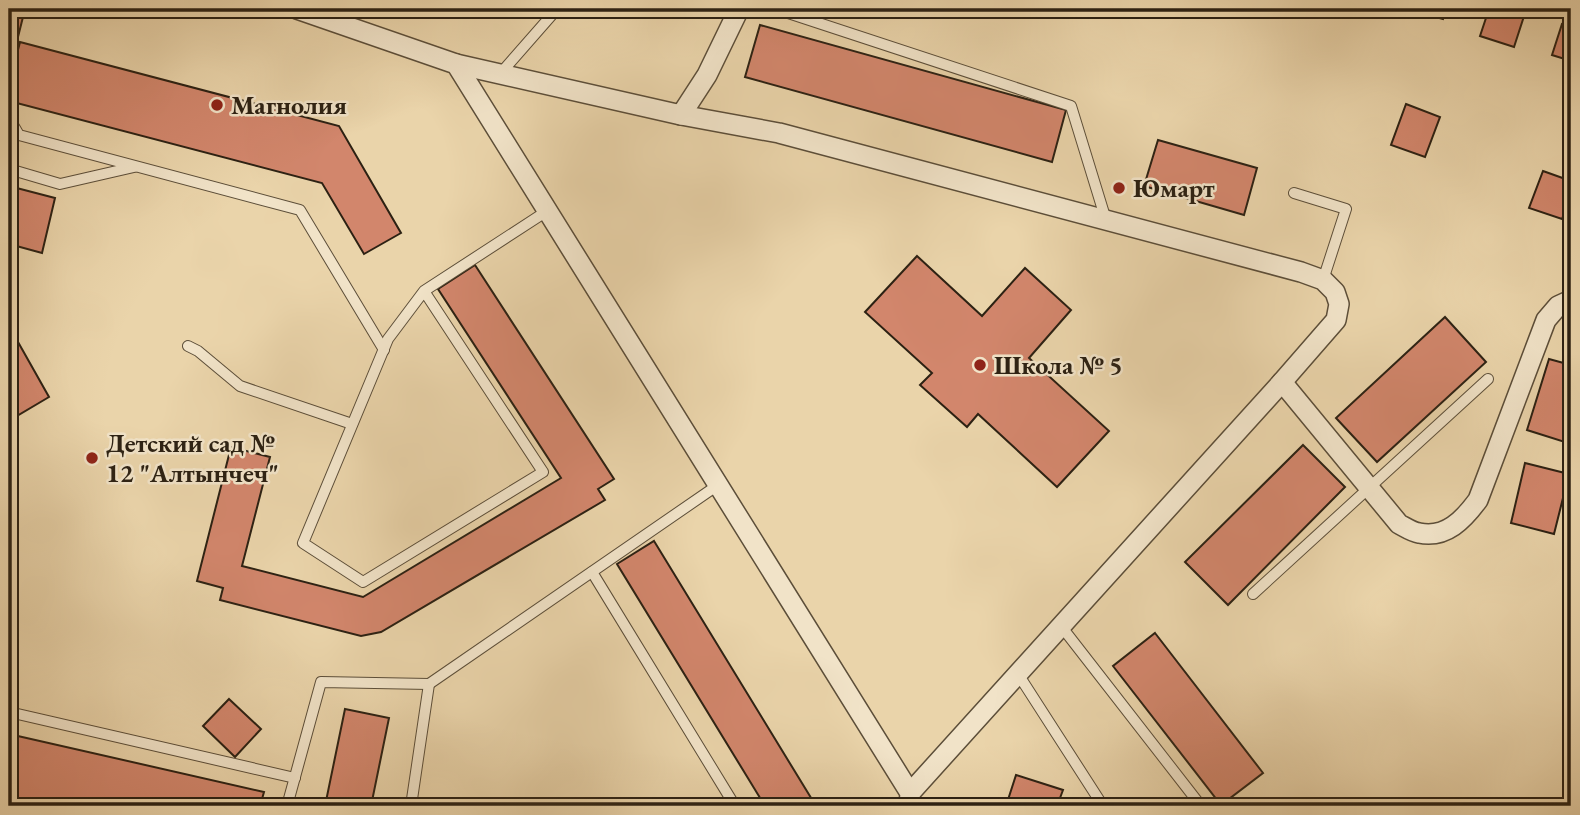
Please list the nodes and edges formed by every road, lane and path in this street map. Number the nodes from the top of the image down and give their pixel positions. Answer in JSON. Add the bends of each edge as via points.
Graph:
{"nodes":[{"id":1,"x":297,"y":9,"type":"edge"},
{"id":2,"x":556,"y":9,"type":"edge"},
{"id":3,"x":739,"y":9,"type":"edge"},
{"id":4,"x":776,"y":9,"type":"edge"},
{"id":5,"x":456,"y":64,"type":"junction"},
{"id":6,"x":500,"y":74,"type":"junction"},
{"id":7,"x":681,"y":115,"type":"junction"},
{"id":8,"x":9,"y":118,"type":"edge"},
{"id":9,"x":137,"y":166,"type":"junction"},
{"id":10,"x":9,"y":169,"type":"edge"},
{"id":11,"x":1294,"y":193,"type":"dead end"},
{"id":12,"x":547,"y":211,"type":"junction"},
{"id":13,"x":1106,"y":220,"type":"junction"},
{"id":14,"x":1323,"y":280,"type":"junction"},
{"id":15,"x":424,"y":291,"type":"junction"},
{"id":16,"x":1571,"y":300,"type":"edge"},
{"id":17,"x":188,"y":346,"type":"dead end"},
{"id":18,"x":384,"y":350,"type":"junction"},
{"id":19,"x":1488,"y":379,"type":"dead end"},
{"id":20,"x":1282,"y":382,"type":"junction"},
{"id":21,"x":352,"y":424,"type":"junction"},
{"id":22,"x":718,"y":485,"type":"junction"},
{"id":23,"x":1369,"y":488,"type":"junction"},
{"id":24,"x":592,"y":572,"type":"junction"},
{"id":25,"x":1253,"y":594,"type":"dead end"},
{"id":26,"x":1061,"y":626,"type":"junction"},
{"id":27,"x":1018,"y":674,"type":"junction"},
{"id":28,"x":429,"y":684,"type":"junction"},
{"id":29,"x":9,"y":712,"type":"edge"},
{"id":30,"x":295,"y":778,"type":"junction"},
{"id":31,"x":910,"y":799,"type":"edge"},
{"id":32,"x":287,"y":806,"type":"edge"},
{"id":33,"x":411,"y":806,"type":"edge"},
{"id":34,"x":735,"y":806,"type":"edge"},
{"id":35,"x":1103,"y":806,"type":"edge"},
{"id":36,"x":1201,"y":806,"type":"edge"}],
"edges":[{"from":1,"to":5,"type":"street"},
{"from":2,"to":6,"type":"lane"},
{"from":3,"to":7,"type":"street"},
{"from":4,"to":13,"type":"lane","via":[[1071,106]]},
{"from":5,"to":6,"type":"street"},
{"from":5,"to":12,"type":"street"},
{"from":6,"to":7,"type":"street"},
{"from":7,"to":13,"type":"street","via":[[779,133]]},
{"from":8,"to":9,"type":"lane","via":[[19,135]]},
{"from":9,"to":10,"type":"lane","via":[[60,184]]},
{"from":9,"to":18,"type":"lane","via":[[300,210]]},
{"from":11,"to":14,"type":"lane","via":[[1346,209]]},
{"from":12,"to":15,"type":"lane"},
{"from":12,"to":22,"type":"street"},
{"from":13,"to":14,"type":"street"},
{"from":14,"to":20,"type":"street","via":[[1339,304],[1336,320]]},
{"from":15,"to":18,"type":"lane"},
{"from":15,"to":21,"type":"lane","via":[[543,472],[363,582],[303,543]]},
{"from":16,"to":23,"type":"street","via":[[1545,320],[1478,500],[1464,519],[1445,531],[1420,534],[1399,524]]},
{"from":17,"to":21,"type":"lane","via":[[240,386]]},
{"from":18,"to":21,"type":"lane"},
{"from":19,"to":23,"type":"lane"},
{"from":20,"to":23,"type":"street"},
{"from":20,"to":26,"type":"street"},
{"from":22,"to":24,"type":"lane"},
{"from":22,"to":31,"type":"street"},
{"from":23,"to":25,"type":"lane"},
{"from":24,"to":28,"type":"lane"},
{"from":24,"to":34,"type":"lane"},
{"from":26,"to":27,"type":"street"},
{"from":26,"to":36,"type":"lane"},
{"from":27,"to":31,"type":"street"},
{"from":27,"to":35,"type":"lane"},
{"from":28,"to":30,"type":"lane","via":[[321,682]]},
{"from":28,"to":33,"type":"lane"},
{"from":29,"to":30,"type":"lane"},
{"from":30,"to":32,"type":"lane"}]}
